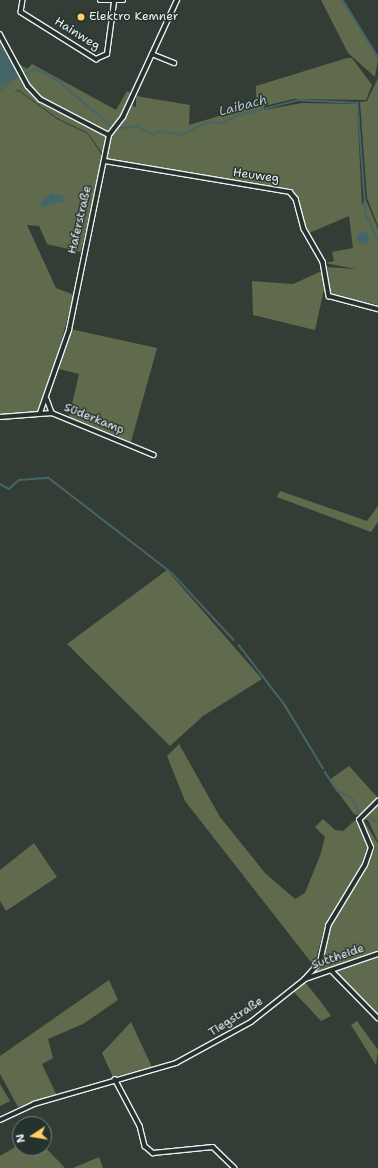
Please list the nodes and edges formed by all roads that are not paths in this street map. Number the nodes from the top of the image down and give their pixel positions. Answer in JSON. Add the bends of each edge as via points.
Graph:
{"nodes":[{"id":1,"x":23,"y":0,"type":"edge"},
{"id":2,"x":100,"y":0,"type":"edge"},
{"id":3,"x":123,"y":0,"type":"edge"},
{"id":4,"x":176,"y":0,"type":"edge"},
{"id":5,"x":114,"y":2,"type":"junction"},
{"id":6,"x":0,"y":34,"type":"edge"},
{"id":7,"x":152,"y":54,"type":"junction"},
{"id":8,"x":174,"y":63,"type":"dead end"},
{"id":9,"x":109,"y":135,"type":"junction"},
{"id":10,"x":105,"y":161,"type":"junction"},
{"id":11,"x":378,"y":309,"type":"edge"},
{"id":12,"x":47,"y":398,"type":"junction"},
{"id":13,"x":40,"y":413,"type":"junction"},
{"id":14,"x":52,"y":413,"type":"junction"},
{"id":15,"x":0,"y":417,"type":"edge"},
{"id":16,"x":154,"y":455,"type":"dead end"},
{"id":17,"x":378,"y":801,"type":"edge"},
{"id":18,"x":378,"y":954,"type":"edge"},
{"id":19,"x":332,"y":971,"type":"junction"},
{"id":20,"x":304,"y":980,"type":"junction"},
{"id":21,"x":378,"y":1018,"type":"edge"},
{"id":22,"x":116,"y":1079,"type":"junction"},
{"id":23,"x":0,"y":1120,"type":"edge"},
{"id":24,"x":235,"y":1168,"type":"edge"}],
"edges":[{"from":1,"to":5,"type":"street","name":"Hainweg","via":[[22,12],[92,58],[100,60],[107,54],[112,39]]},
{"from":2,"to":5,"type":"street"},
{"from":3,"to":5,"type":"street"},
{"from":4,"to":7,"type":"street","name":"Haferstraße"},
{"from":6,"to":9,"type":"street","via":[[24,79],[40,99]]},
{"from":7,"to":8,"type":"street"},
{"from":7,"to":9,"type":"street","name":"Haferstraße","via":[[123,117],[112,127]]},
{"from":9,"to":10,"type":"street","name":"Haferstraße"},
{"from":10,"to":11,"type":"street","name":"Heuweg","via":[[290,192],[296,199],[304,229],[323,262],[329,296]]},
{"from":10,"to":12,"type":"street","name":"Haferstraße","via":[[69,330]]},
{"from":12,"to":13,"type":"street","name":"Haferstraße"},
{"from":12,"to":14,"type":"street"},
{"from":13,"to":14,"type":"street","name":"Süderkamp"},
{"from":13,"to":15,"type":"street","name":"Süderkamp"},
{"from":14,"to":16,"type":"street","name":"Süderkamp"},
{"from":17,"to":20,"type":"street","name":"Tiegstraße","via":[[359,820],[371,848],[365,865],[328,926],[320,962]]},
{"from":18,"to":19,"type":"street","name":"Suttheide"},
{"from":19,"to":20,"type":"street","name":"Suttheide"},
{"from":19,"to":21,"type":"street"},
{"from":20,"to":22,"type":"street","name":"Tiegstraße","via":[[251,1022],[196,1053],[176,1063]]},
{"from":22,"to":23,"type":"street","name":"Tiegstraße","via":[[59,1099],[34,1104]]},
{"from":22,"to":24,"type":"street","via":[[140,1126],[145,1146],[153,1153],[213,1148]]}]}
